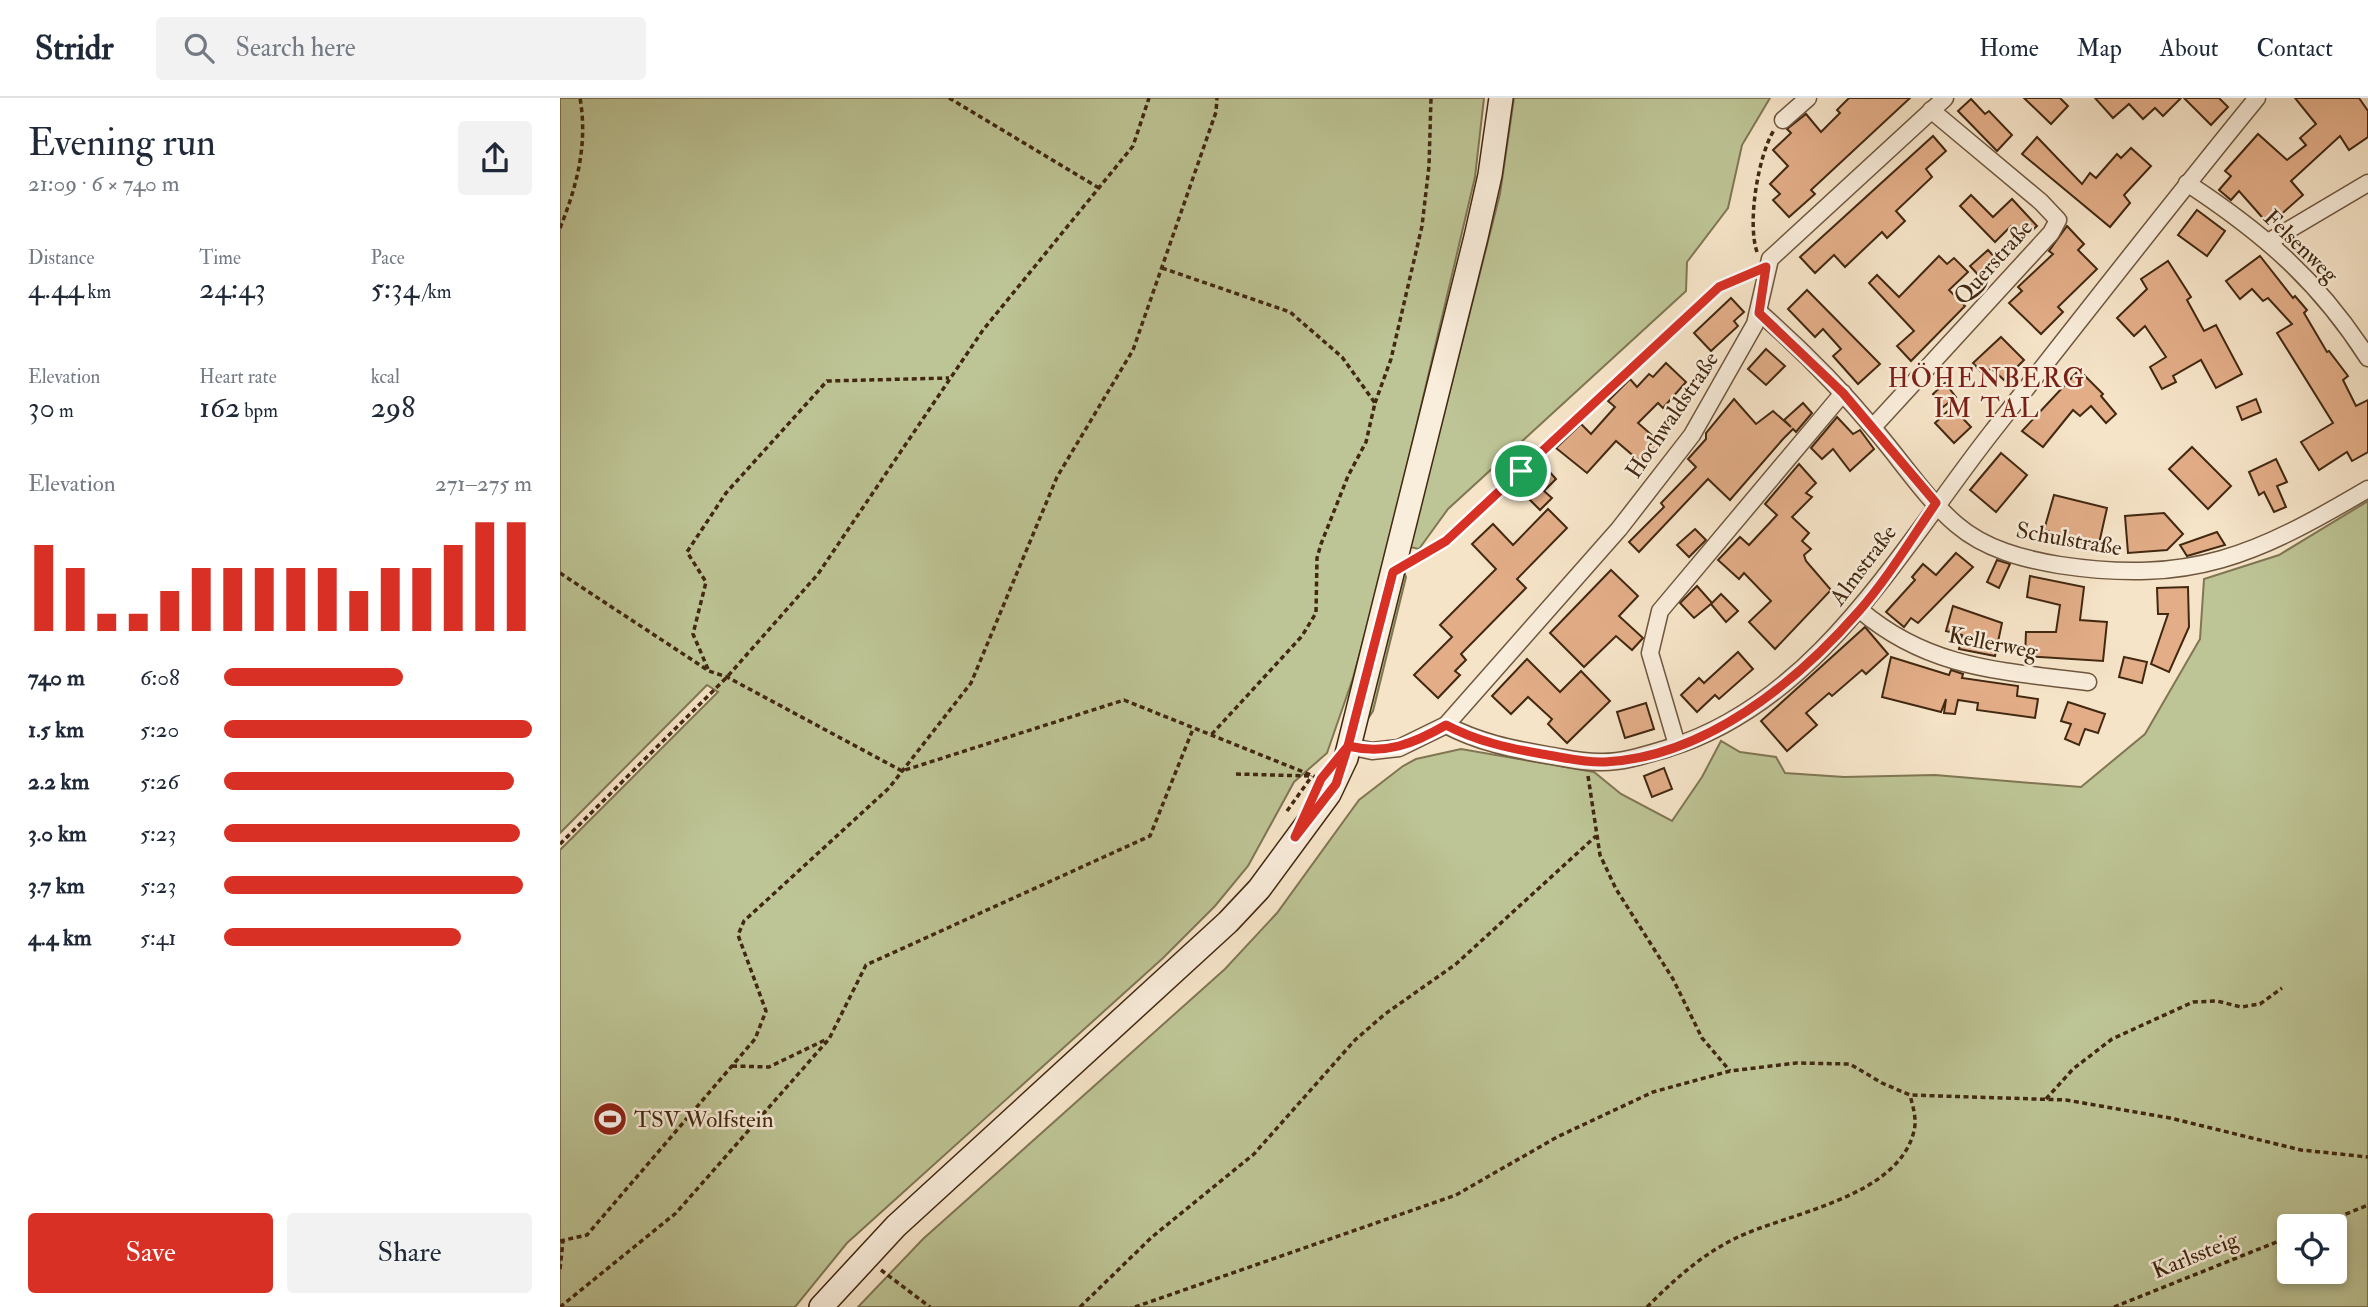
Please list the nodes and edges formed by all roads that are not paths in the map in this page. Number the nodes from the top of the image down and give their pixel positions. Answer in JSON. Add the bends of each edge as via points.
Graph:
{"nodes":[{"id":1,"x":1501,"y":98,"type":"edge"},
{"id":2,"x":1808,"y":98,"type":"edge"},
{"id":3,"x":1945,"y":98,"type":"edge"},
{"id":4,"x":2258,"y":98,"type":"edge"},
{"id":5,"x":1931,"y":110,"type":"junction"},
{"id":6,"x":1783,"y":120,"type":"road end"},
{"id":7,"x":2187,"y":183,"type":"junction"},
{"id":8,"x":2368,"y":183,"type":"edge"},
{"id":9,"x":2270,"y":241,"type":"junction"},
{"id":10,"x":1766,"y":267,"type":"junction"},
{"id":11,"x":1759,"y":313,"type":"junction"},
{"id":12,"x":2368,"y":358,"type":"edge"},
{"id":13,"x":1843,"y":393,"type":"junction"},
{"id":14,"x":1874,"y":428,"type":"junction"},
{"id":15,"x":2368,"y":489,"type":"edge"},
{"id":16,"x":1936,"y":503,"type":"junction"},
{"id":17,"x":1393,"y":572,"type":"junction"},
{"id":18,"x":1860,"y":610,"type":"junction"},
{"id":19,"x":2088,"y":682,"type":"dead end"},
{"id":20,"x":1446,"y":725,"type":"junction"},
{"id":21,"x":1677,"y":745,"type":"junction"},
{"id":22,"x":1348,"y":746,"type":"junction"},
{"id":23,"x":821,"y":1307,"type":"edge"}],
"edges":[{"from":1,"to":17,"type":"main road","via":[[1476,237]]},
{"from":2,"to":6,"type":"street"},
{"from":3,"to":5,"type":"street"},
{"from":4,"to":7,"type":"street","name":"Almstraße"},
{"from":5,"to":10,"type":"street"},
{"from":5,"to":14,"type":"street","name":"Querstraße","via":[[2058,220]]},
{"from":7,"to":9,"type":"street","name":"Felsenweg"},
{"from":7,"to":16,"type":"street","name":"Almstraße"},
{"from":8,"to":9,"type":"street"},
{"from":9,"to":12,"type":"street","name":"Felsenweg","via":[[2307,279]]},
{"from":10,"to":11,"type":"street","name":"Hochwaldstraße"},
{"from":10,"to":17,"type":"lane","via":[[1719,287],[1446,541]]},
{"from":11,"to":13,"type":"street","name":"Schulstraße"},
{"from":11,"to":20,"type":"street","name":"Hochwaldstraße","via":[[1709,409],[1659,480]]},
{"from":13,"to":14,"type":"street","name":"Schulstraße"},
{"from":13,"to":21,"type":"street","via":[[1660,611],[1650,653]]},
{"from":14,"to":16,"type":"street","name":"Schulstraße"},
{"from":15,"to":16,"type":"street","name":"Schulstraße","via":[[2272,543],[2204,566],[2158,572],[2098,571],[1998,549],[1966,533]]},
{"from":16,"to":18,"type":"street","name":"Almstraße"},
{"from":17,"to":22,"type":"main road"},
{"from":18,"to":19,"type":"street","name":"Kellerweg","via":[[1895,637],[1945,660]]},
{"from":18,"to":21,"type":"street","name":"Almstraße","via":[[1778,688],[1722,726]]},
{"from":20,"to":21,"type":"street","name":"Almstraße","via":[[1489,743],[1586,761],[1622,760]]},
{"from":20,"to":22,"type":"street","via":[[1399,748],[1372,751]]},
{"from":22,"to":23,"type":"main road","via":[[1336,784],[1259,889],[896,1226]]}]}
